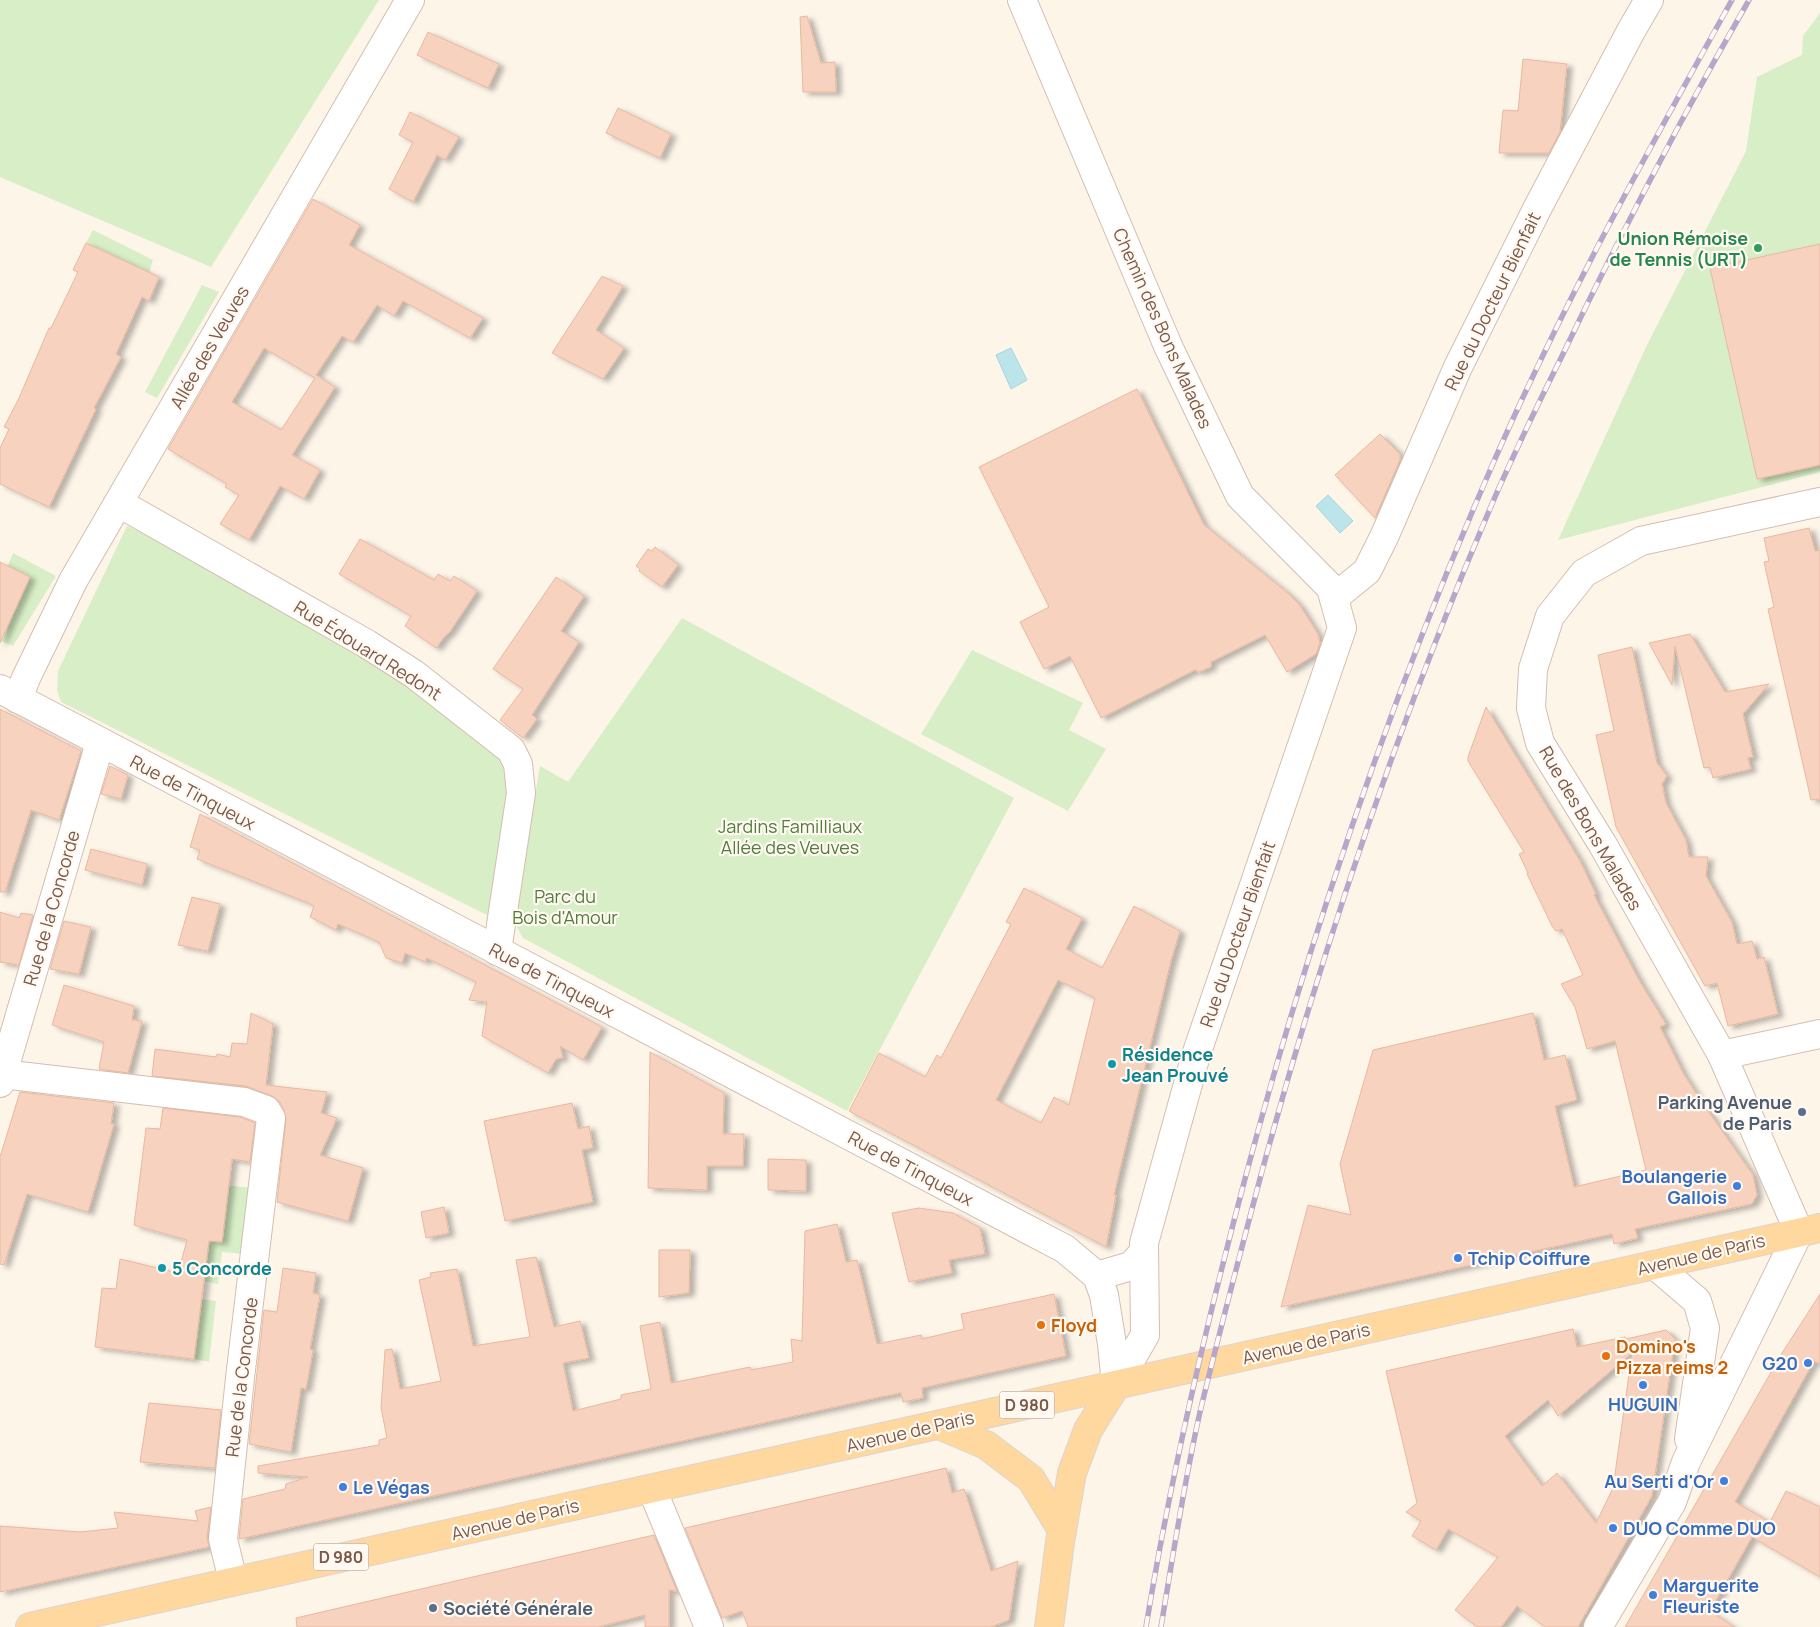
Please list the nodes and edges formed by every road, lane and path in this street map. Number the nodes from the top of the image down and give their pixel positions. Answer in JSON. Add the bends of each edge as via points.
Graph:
{"nodes":[{"id":1,"x":410,"y":0,"type":"edge"},
{"id":2,"x":1022,"y":0,"type":"edge"},
{"id":3,"x":1649,"y":0,"type":"edge"},
{"id":4,"x":1820,"y":502,"type":"edge"},
{"id":5,"x":118,"y":503,"type":"junction"},
{"id":6,"x":1334,"y":598,"type":"junction"},
{"id":7,"x":1342,"y":628,"type":"joint"},
{"id":8,"x":7,"y":693,"type":"edge"},
{"id":9,"x":100,"y":742,"type":"junction"},
{"id":10,"x":497,"y":951,"type":"junction"},
{"id":11,"x":1820,"y":1034,"type":"edge"},
{"id":12,"x":1722,"y":1055,"type":"junction"},
{"id":13,"x":1,"y":1079,"type":"edge"},
{"id":14,"x":1810,"y":1230,"type":"edge"},
{"id":15,"x":1144,"y":1252,"type":"junction"},
{"id":16,"x":1655,"y":1265,"type":"junction"},
{"id":17,"x":1097,"y":1276,"type":"junction"},
{"id":18,"x":1116,"y":1385,"type":"junction"},
{"id":19,"x":939,"y":1425,"type":"junction"},
{"id":20,"x":1686,"y":1462,"type":"junction"},
{"id":21,"x":652,"y":1489,"type":"junction"},
{"id":22,"x":1062,"y":1530,"type":"junction"},
{"id":23,"x":233,"y":1581,"type":"junction"},
{"id":24,"x":30,"y":1627,"type":"edge"},
{"id":25,"x":709,"y":1627,"type":"edge"},
{"id":26,"x":1049,"y":1627,"type":"edge"},
{"id":27,"x":1598,"y":1627,"type":"edge"}],
"edges":[{"from":1,"to":5,"type":"street","name":"Allée des Veuves"},
{"from":2,"to":6,"type":"street","name":"Chemin des Bons Malades","via":[[1168,346],[1240,496],[1331,588]]},
{"from":3,"to":6,"type":"street","name":"Rue du Docteur Bienfait","via":[[1538,207],[1458,367],[1384,537],[1366,571]]},
{"from":4,"to":12,"type":"street","name":"Rue des Bons Malades","via":[[1641,541],[1584,574],[1550,616],[1533,669],[1531,708],[1540,743],[1603,845]]},
{"from":5,"to":8,"type":"street","name":"Allée des Veuves","via":[[73,582],[26,678]]},
{"from":5,"to":10,"type":"street","name":"Rue Édouard Redont","via":[[414,674],[511,750],[518,764],[521,793]]},
{"from":6,"to":7,"type":"street","name":"Chemin des Bons Malades"},
{"from":7,"to":15,"type":"street","name":"Rue du Docteur Bienfait","via":[[1196,1055]]},
{"from":8,"to":9,"type":"street","name":"Rue de Tinqueux"},
{"from":9,"to":10,"type":"street","name":"Rue de Tinqueux"},
{"from":9,"to":13,"type":"street","name":"Rue de la Concorde"},
{"from":10,"to":17,"type":"street","name":"Rue de Tinqueux","via":[[1065,1249]]},
{"from":11,"to":12,"type":"street"},
{"from":12,"to":14,"type":"street","name":"Rue des Bons Malades"},
{"from":13,"to":23,"type":"street","name":"Rue de la Concorde","via":[[244,1102],[266,1110],[271,1118],[222,1539]]},
{"from":14,"to":16,"type":"main road","name":"Avenue de Paris"},
{"from":14,"to":20,"type":"street"},
{"from":15,"to":17,"type":"street","via":[[1131,1266]]},
{"from":15,"to":18,"type":"street","name":"Rue du Docteur Bienfait","via":[[1145,1335]]},
{"from":16,"to":18,"type":"main road","name":"Avenue de Paris"},
{"from":16,"to":20,"type":"street","via":[[1697,1301],[1705,1328]]},
{"from":17,"to":18,"type":"street","via":[[1104,1295]]},
{"from":18,"to":19,"type":"main road","name":"Avenue de Paris","number":"D 980"},
{"from":18,"to":22,"type":"main road","via":[[1088,1430],[1072,1473]]},
{"from":19,"to":21,"type":"main road","name":"Avenue de Paris","number":"D 980"},
{"from":19,"to":22,"type":"main road","via":[[986,1445],[1026,1476],[1036,1486]]},
{"from":20,"to":27,"type":"street","via":[[1672,1502]]},
{"from":21,"to":23,"type":"main road","name":"Avenue de Paris","number":"D 980"},
{"from":21,"to":25,"type":"street"},
{"from":22,"to":26,"type":"main road"},
{"from":23,"to":24,"type":"main road","name":"Avenue de Paris","number":"D 980"}]}
